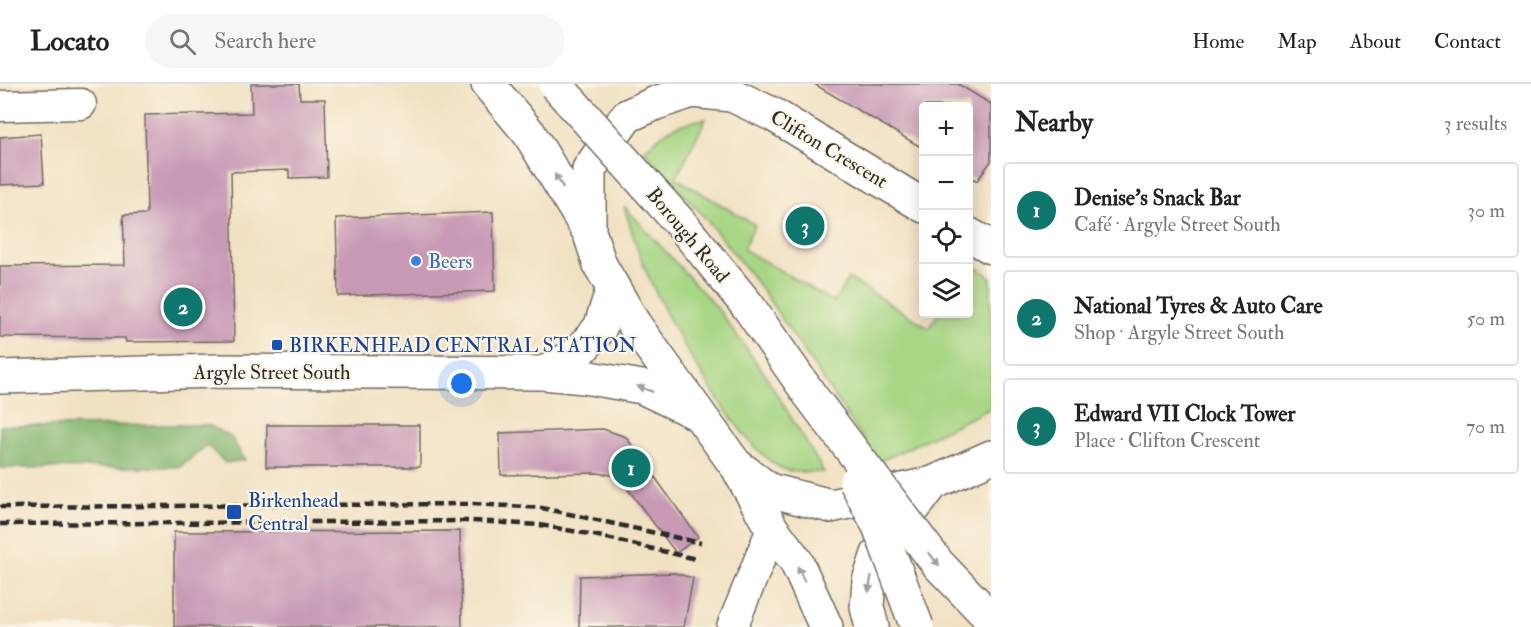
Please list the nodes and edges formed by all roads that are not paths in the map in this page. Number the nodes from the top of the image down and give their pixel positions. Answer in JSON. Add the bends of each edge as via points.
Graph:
{"nodes":[{"id":1,"x":488,"y":84,"type":"edge"},
{"id":2,"x":555,"y":84,"type":"edge"},
{"id":3,"x":723,"y":90,"type":"edge"},
{"id":4,"x":81,"y":104,"type":"dead end"},
{"id":5,"x":0,"y":106,"type":"edge"},
{"id":6,"x":919,"y":203,"type":"edge"},
{"id":7,"x":589,"y":231,"type":"junction"},
{"id":8,"x":973,"y":237,"type":"edge"},
{"id":9,"x":991,"y":248,"type":"edge"},
{"id":10,"x":613,"y":288,"type":"junction"},
{"id":11,"x":544,"y":373,"type":"junction"},
{"id":12,"x":0,"y":377,"type":"edge"},
{"id":13,"x":810,"y":395,"type":"junction"},
{"id":14,"x":698,"y":414,"type":"junction"},
{"id":15,"x":991,"y":457,"type":"edge"},
{"id":16,"x":735,"y":464,"type":"junction"},
{"id":17,"x":933,"y":483,"type":"junction"},
{"id":18,"x":772,"y":529,"type":"junction"},
{"id":19,"x":991,"y":619,"type":"edge"},
{"id":20,"x":732,"y":627,"type":"edge"},
{"id":21,"x":826,"y":627,"type":"edge"},
{"id":22,"x":872,"y":627,"type":"edge"},
{"id":23,"x":917,"y":627,"type":"edge"}],
"edges":[{"from":7,"to":1,"type":"main road","one_way":true,"via":[[529,133]]},
{"from":2,"to":13,"type":"main road","name":"Borough Road","bridge":true,"via":[[681,224],[748,306]]},
{"from":3,"to":6,"type":"main road","name":"Clifton Crescent","via":[[774,115]]},
{"from":3,"to":7,"type":"main road","name":"Clifton Crescent","via":[[692,91],[627,116],[589,168]]},
{"from":4,"to":5,"type":"street"},
{"from":7,"to":10,"type":"main road","via":[[600,265]]},
{"from":8,"to":9,"type":"main road"},
{"from":10,"to":11,"type":"main road","via":[[600,328],[577,354]]},
{"from":10,"to":14,"type":"main road"},
{"from":11,"to":12,"type":"main road","name":"Argyle Street South","via":[[217,371]]},
{"from":14,"to":11,"type":"main road","name":"Argyle Street South","one_way":true,"via":[[642,387]]},
{"from":13,"to":19,"type":"main road","name":"Borough Road","one_way":true,"bridge":true,"via":[[938,564]]},
{"from":13,"to":23,"type":"main road","name":"Borough Road","bridge":true,"via":[[879,526]]},
{"from":14,"to":16,"type":"main road"},
{"from":15,"to":17,"type":"main road"},
{"from":16,"to":17,"type":"main road","via":[[769,489],[831,506]]},
{"from":16,"to":18,"type":"main road"},
{"from":17,"to":22,"type":"main road","one_way":true,"via":[[878,554],[868,590]]},
{"from":18,"to":20,"type":"street"},
{"from":21,"to":18,"type":"main road","one_way":true,"via":[[796,561]]}]}
